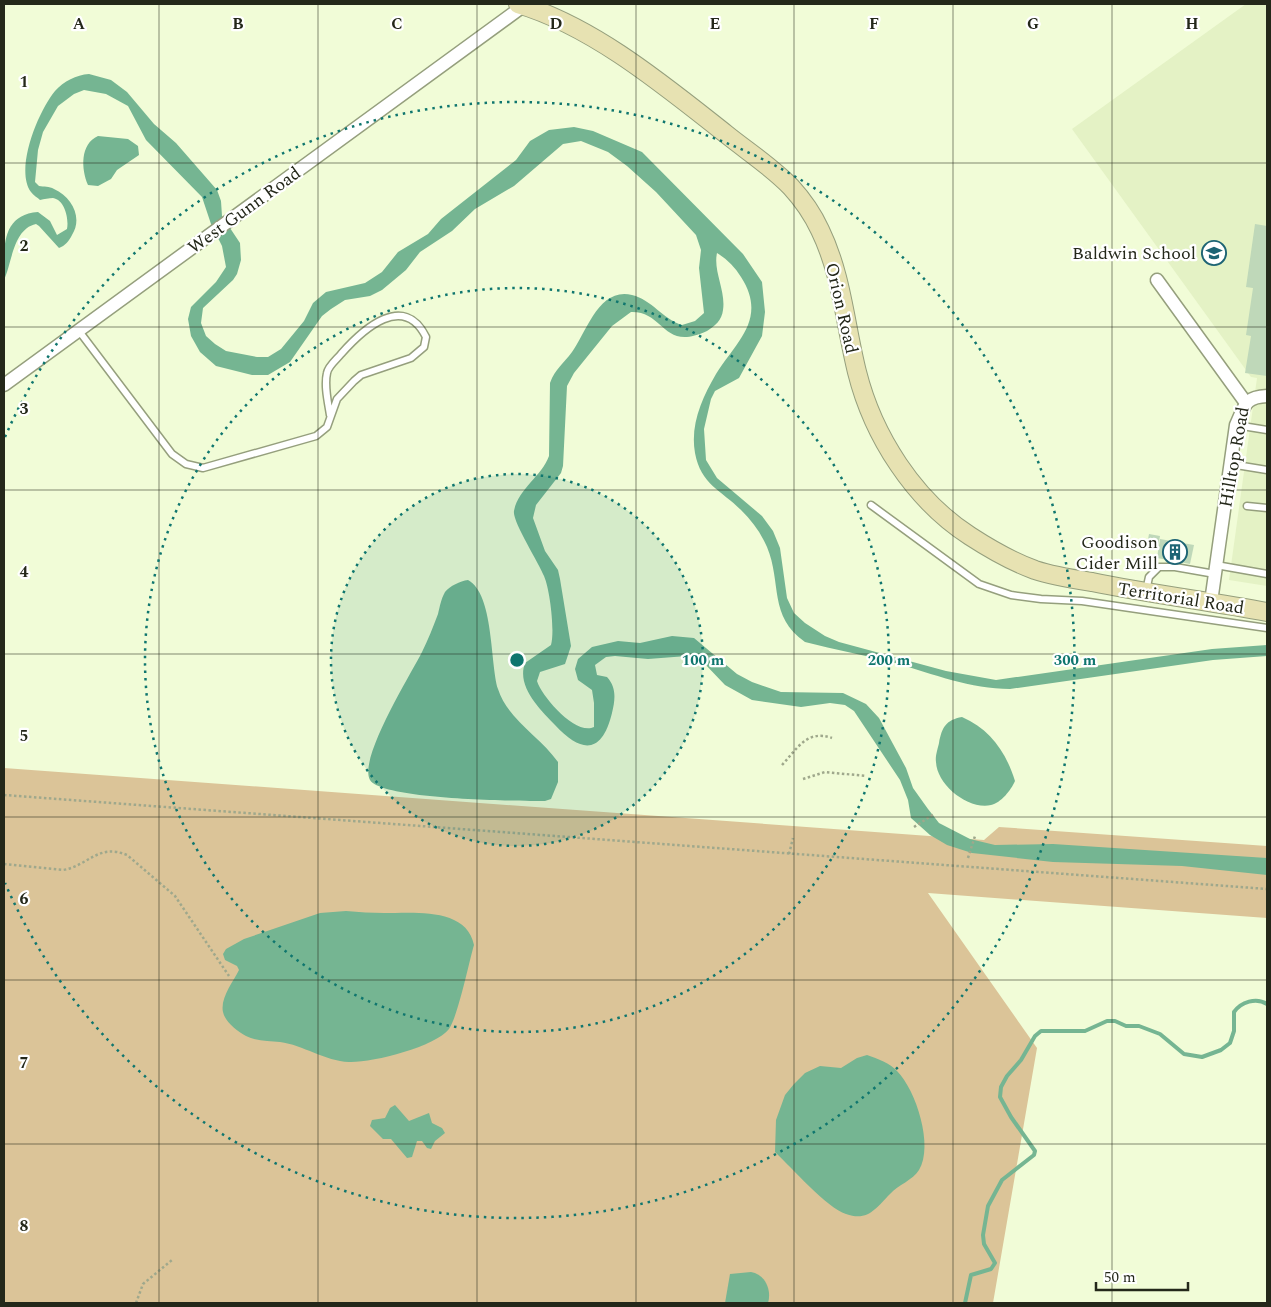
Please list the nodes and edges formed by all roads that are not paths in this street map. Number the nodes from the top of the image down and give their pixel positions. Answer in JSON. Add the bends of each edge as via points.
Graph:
{"nodes":[{"id":1,"x":523,"y":4,"type":"edge"},
{"id":2,"x":1157,"y":280,"type":"dead end"},
{"id":3,"x":79,"y":331,"type":"junction"},
{"id":4,"x":4,"y":385,"type":"edge"},
{"id":5,"x":1267,"y":396,"type":"edge"},
{"id":6,"x":1246,"y":403,"type":"junction"},
{"id":7,"x":330,"y":415,"type":"junction"},
{"id":8,"x":1236,"y":425,"type":"junction"},
{"id":9,"x":1267,"y":430,"type":"edge"},
{"id":10,"x":1230,"y":464,"type":"junction"},
{"id":11,"x":1267,"y":470,"type":"edge"},
{"id":12,"x":870,"y":505,"type":"dead end"},
{"id":13,"x":1247,"y":506,"type":"dead end"},
{"id":14,"x":1267,"y":508,"type":"edge"},
{"id":15,"x":1035,"y":570,"type":"joint"},
{"id":16,"x":1216,"y":570,"type":"junction"},
{"id":17,"x":1267,"y":574,"type":"edge"},
{"id":18,"x":1146,"y":593,"type":"junction"},
{"id":19,"x":1211,"y":602,"type":"junction"},
{"id":20,"x":1267,"y":612,"type":"edge"},
{"id":21,"x":1267,"y":628,"type":"edge"}],
"edges":[{"from":1,"to":3,"type":"street","name":"West Gunn Road"},
{"from":1,"to":15,"type":"street","name":"Orion Road","via":[[605,46],[692,109],[790,187],[809,210],[833,262],[857,373],[874,421],[887,446],[912,484],[946,518],[997,552]]},
{"from":2,"to":6,"type":"street","name":"Hilltop Road"},
{"from":3,"to":4,"type":"street","name":"West Gunn Road"},
{"from":3,"to":7,"type":"lane","via":[[172,454],[186,464],[203,468],[316,436],[327,427]]},
{"from":5,"to":6,"type":"street","via":[[1254,396]]},
{"from":6,"to":8,"type":"street","name":"Hilltop Road"},
{"from":7,"to":7,"type":"lane","via":[[337,399],[361,376],[420,353],[426,337],[416,321],[406,316],[384,319],[369,327],[347,347],[327,371]]},
{"from":8,"to":9,"type":"lane"},
{"from":8,"to":10,"type":"street","name":"Hilltop Road"},
{"from":10,"to":11,"type":"lane"},
{"from":10,"to":16,"type":"street","name":"Hilltop Road"},
{"from":12,"to":21,"type":"lane","via":[[979,584],[1011,595],[1082,601]]},
{"from":13,"to":14,"type":"lane"},
{"from":15,"to":18,"type":"street","name":"Territorial Road"},
{"from":16,"to":17,"type":"lane"},
{"from":16,"to":18,"type":"lane","via":[[1159,567],[1149,577]]},
{"from":16,"to":19,"type":"street","name":"Hilltop Road"},
{"from":18,"to":19,"type":"street","name":"Territorial Road"},
{"from":19,"to":20,"type":"street","name":"Territorial Road"}]}
